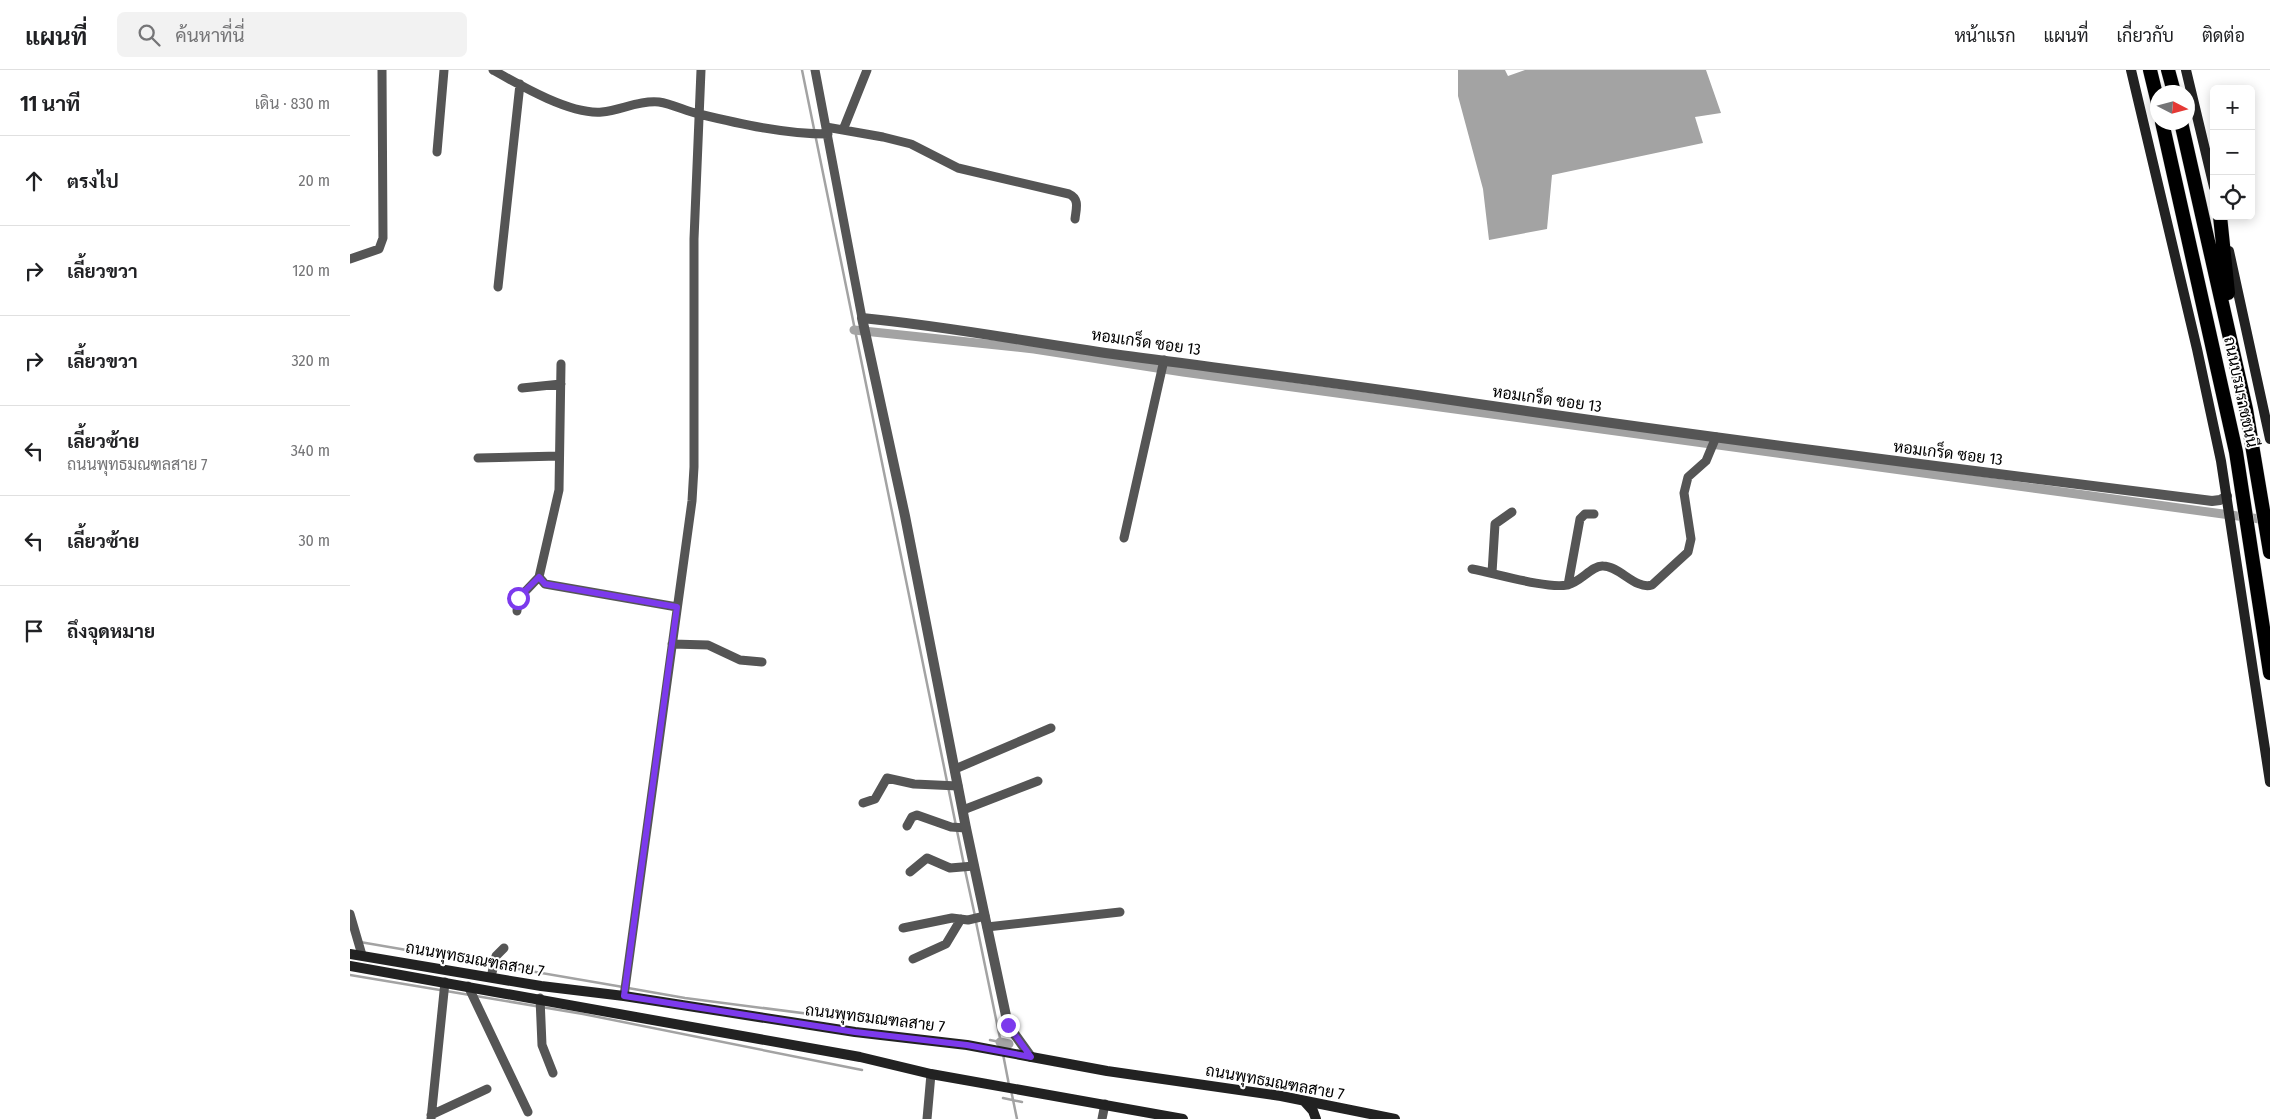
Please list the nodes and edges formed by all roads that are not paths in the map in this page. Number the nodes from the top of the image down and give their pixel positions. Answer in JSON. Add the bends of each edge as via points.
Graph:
{"nodes":[{"id":1,"x":382,"y":70,"type":"edge"},
{"id":2,"x":444,"y":70,"type":"edge"},
{"id":3,"x":493,"y":70,"type":"edge"},
{"id":4,"x":700,"y":70,"type":"edge"},
{"id":5,"x":815,"y":70,"type":"edge"},
{"id":6,"x":867,"y":70,"type":"edge"},
{"id":7,"x":2131,"y":70,"type":"edge"},
{"id":8,"x":2150,"y":70,"type":"edge"},
{"id":9,"x":2168,"y":70,"type":"edge"},
{"id":10,"x":2186,"y":70,"type":"edge"},
{"id":11,"x":520,"y":84,"type":"junction"},
{"id":12,"x":2154,"y":85,"type":"edge"},
{"id":13,"x":2172,"y":85,"type":"edge"},
{"id":14,"x":698,"y":114,"type":"junction"},
{"id":15,"x":843,"y":130,"type":"junction"},
{"id":16,"x":2164,"y":130,"type":"edge"},
{"id":17,"x":2183,"y":130,"type":"edge"},
{"id":18,"x":824,"y":132,"type":"junction"},
{"id":19,"x":436,"y":152,"type":"dead end"},
{"id":20,"x":2211,"y":175,"type":"edge"},
{"id":21,"x":1075,"y":219,"type":"dead end"},
{"id":22,"x":2220,"y":220,"type":"edge"},
{"id":23,"x":2221,"y":220,"type":"edge"},
{"id":24,"x":350,"y":259,"type":"edge"},
{"id":25,"x":498,"y":287,"type":"dead end"},
{"id":26,"x":864,"y":327,"type":"junction"},
{"id":27,"x":2236,"y":359,"type":"junction"},
{"id":28,"x":561,"y":364,"type":"dead end"},
{"id":29,"x":1163,"y":366,"type":"junction"},
{"id":30,"x":561,"y":384,"type":"junction"},
{"id":31,"x":522,"y":388,"type":"dead end"},
{"id":32,"x":2270,"y":440,"type":"edge"},
{"id":33,"x":1714,"y":442,"type":"junction"},
{"id":34,"x":559,"y":456,"type":"junction"},
{"id":35,"x":478,"y":458,"type":"dead end"},
{"id":36,"x":2227,"y":496,"type":"junction"},
{"id":37,"x":1512,"y":512,"type":"dead end"},
{"id":38,"x":1594,"y":514,"type":"dead end"},
{"id":39,"x":1124,"y":538,"type":"dead end"},
{"id":40,"x":2270,"y":552,"type":"edge"},
{"id":41,"x":1472,"y":569,"type":"dead end"},
{"id":42,"x":1492,"y":572,"type":"junction"},
{"id":43,"x":539,"y":577,"type":"junction"},
{"id":44,"x":1568,"y":585,"type":"junction"},
{"id":45,"x":677,"y":607,"type":"junction"},
{"id":46,"x":517,"y":611,"type":"dead end"},
{"id":47,"x":672,"y":644,"type":"junction"},
{"id":48,"x":762,"y":662,"type":"dead end"},
{"id":49,"x":2270,"y":673,"type":"edge"},
{"id":50,"x":1051,"y":728,"type":"dead end"},
{"id":51,"x":955,"y":768,"type":"junction"},
{"id":52,"x":1038,"y":781,"type":"dead end"},
{"id":53,"x":2270,"y":782,"type":"edge"},
{"id":54,"x":956,"y":786,"type":"junction"},
{"id":55,"x":863,"y":803,"type":"dead end"},
{"id":56,"x":963,"y":810,"type":"junction"},
{"id":57,"x":907,"y":826,"type":"dead end"},
{"id":58,"x":959,"y":827,"type":"junction"},
{"id":59,"x":972,"y":867,"type":"junction"},
{"id":60,"x":910,"y":872,"type":"dead end"},
{"id":61,"x":1120,"y":912,"type":"dead end"},
{"id":62,"x":350,"y":914,"type":"edge"},
{"id":63,"x":964,"y":919,"type":"junction"},
{"id":64,"x":984,"y":920,"type":"junction"},
{"id":65,"x":903,"y":928,"type":"dead end"},
{"id":66,"x":360,"y":946,"type":"junction"},
{"id":67,"x":504,"y":948,"type":"dead end"},
{"id":68,"x":350,"y":954,"type":"edge"},
{"id":69,"x":914,"y":960,"type":"dead end"},
{"id":70,"x":350,"y":966,"type":"edge"},
{"id":71,"x":492,"y":973,"type":"junction"},
{"id":72,"x":445,"y":983,"type":"junction"},
{"id":73,"x":625,"y":991,"type":"junction"},
{"id":74,"x":470,"y":992,"type":"junction"},
{"id":75,"x":540,"y":1000,"type":"junction"},
{"id":76,"x":1031,"y":1057,"type":"junction"},
{"id":77,"x":553,"y":1073,"type":"dead end"},
{"id":78,"x":931,"y":1074,"type":"junction"},
{"id":79,"x":488,"y":1089,"type":"dead end"},
{"id":80,"x":1303,"y":1101,"type":"junction"},
{"id":81,"x":1105,"y":1104,"type":"junction"},
{"id":82,"x":1352,"y":1111,"type":"junction"},
{"id":83,"x":528,"y":1112,"type":"dead end"},
{"id":84,"x":431,"y":1117,"type":"edge"},
{"id":85,"x":927,"y":1119,"type":"edge"},
{"id":86,"x":1102,"y":1119,"type":"edge"},
{"id":87,"x":1184,"y":1119,"type":"edge"},
{"id":88,"x":1316,"y":1119,"type":"edge"},
{"id":89,"x":1343,"y":1119,"type":"edge"},
{"id":90,"x":1395,"y":1119,"type":"edge"}],
"edges":[{"from":1,"to":24,"type":"street","via":[[384,238],[379,249]]},
{"from":2,"to":19,"type":"street"},
{"from":3,"to":11,"type":"street"},
{"from":4,"to":14,"type":"street"},
{"from":5,"to":18,"type":"street"},
{"from":6,"to":15,"type":"street"},
{"from":7,"to":36,"type":"main road","via":[[2198,349]]},
{"from":8,"to":12,"type":"highway"},
{"from":9,"to":13,"type":"highway"},
{"from":10,"to":20,"type":"main road"},
{"from":11,"to":14,"type":"street","via":[[571,108],[591,113],[660,102]]},
{"from":11,"to":25,"type":"street"},
{"from":14,"to":18,"type":"street","via":[[806,134]]},
{"from":14,"to":45,"type":"street","via":[[694,239],[694,467]]},
{"from":15,"to":18,"type":"street"},
{"from":15,"to":21,"type":"street","via":[[911,144],[958,168],[1069,194],[1077,202]]},
{"from":16,"to":49,"type":"highway","name":"ถนนบรมราชชนนี","via":[[2226,398]]},
{"from":17,"to":27,"type":"highway","name":"ถนนบรมราชชนนี"},
{"from":18,"to":26,"type":"street"},
{"from":22,"to":27,"type":"highway"},
{"from":23,"to":32,"type":"main road"},
{"from":26,"to":29,"type":"street","name":"หอมเกร็ด ซอย 13","via":[[1043,342]]},
{"from":26,"to":51,"type":"street"},
{"from":27,"to":40,"type":"highway","name":"ถนนบรมราชชนนี"},
{"from":28,"to":30,"type":"street"},
{"from":29,"to":33,"type":"street","name":"หอมเกร็ด ซอย 13","via":[[1306,378]]},
{"from":29,"to":39,"type":"street"},
{"from":30,"to":31,"type":"street"},
{"from":30,"to":34,"type":"street"},
{"from":33,"to":36,"type":"street","name":"หอมเกร็ด ซอย 13","via":[[2212,501]]},
{"from":33,"to":44,"type":"street","via":[[1706,461],[1688,477],[1684,493],[1691,539],[1686,556],[1649,586],[1600,565]]},
{"from":34,"to":35,"type":"street"},
{"from":34,"to":43,"type":"street","via":[[558,490]]},
{"from":36,"to":53,"type":"main road"},
{"from":37,"to":42,"type":"street","via":[[1495,524]]},
{"from":38,"to":44,"type":"street","via":[[1585,514],[1580,519]]},
{"from":41,"to":42,"type":"street"},
{"from":42,"to":44,"type":"street","via":[[1544,584]]},
{"from":43,"to":45,"type":"street","via":[[545,584]]},
{"from":43,"to":46,"type":"street","via":[[518,598]]},
{"from":45,"to":47,"type":"street"},
{"from":47,"to":48,"type":"street","via":[[708,645],[740,660]]},
{"from":47,"to":73,"type":"street"},
{"from":50,"to":51,"type":"street"},
{"from":51,"to":54,"type":"street"},
{"from":52,"to":56,"type":"street"},
{"from":54,"to":55,"type":"street","via":[[887,778],[875,799]]},
{"from":54,"to":56,"type":"street"},
{"from":56,"to":58,"type":"street"},
{"from":57,"to":58,"type":"street","via":[[917,815]]},
{"from":58,"to":59,"type":"street"},
{"from":59,"to":60,"type":"street","via":[[950,868],[928,858]]},
{"from":59,"to":64,"type":"street"},
{"from":61,"to":64,"type":"street"},
{"from":62,"to":66,"type":"street"},
{"from":63,"to":64,"type":"street"},
{"from":63,"to":65,"type":"street","via":[[952,918]]},
{"from":63,"to":69,"type":"street","via":[[946,944]]},
{"from":64,"to":76,"type":"street","via":[[1008,1025]]},
{"from":66,"to":68,"type":"main road","name":"ถนนพุทธมณฑลสาย 7"},
{"from":66,"to":71,"type":"main road","name":"ถนนพุทธมณฑลสาย 7"},
{"from":67,"to":71,"type":"street","via":[[496,956]]},
{"from":70,"to":72,"type":"main road","name":"ถนนพุทธมณฑลสาย 7"},
{"from":71,"to":73,"type":"main road","name":"ถนนพุทธมณฑลสาย 7","via":[[541,986]]},
{"from":72,"to":74,"type":"main road","name":"ถนนพุทธมณฑลสาย 7"},
{"from":72,"to":84,"type":"street"},
{"from":73,"to":76,"type":"main road","name":"ถนนพุทธมณฑลสาย 7","via":[[855,1032]]},
{"from":74,"to":75,"type":"main road","name":"ถนนพุทธมณฑลสาย 7"},
{"from":74,"to":83,"type":"street"},
{"from":75,"to":77,"type":"street","via":[[542,1045]]},
{"from":75,"to":78,"type":"main road","name":"ถนนพุทธมณฑลสาย 7","via":[[860,1057]]},
{"from":76,"to":80,"type":"main road","name":"ถนนพุทธมณฑลสาย 7"},
{"from":78,"to":81,"type":"main road","name":"ถนนพุทธมณฑลสาย 7"},
{"from":78,"to":85,"type":"street"},
{"from":79,"to":84,"type":"street"},
{"from":80,"to":82,"type":"main road","name":"ถนนพุทธมณฑลสาย 7"},
{"from":80,"to":88,"type":"main road","via":[[1314,1111]]},
{"from":81,"to":86,"type":"street"},
{"from":81,"to":87,"type":"main road","name":"ถนนพุทธมณฑลสาย 7"},
{"from":82,"to":89,"type":"main road"},
{"from":82,"to":90,"type":"main road","name":"ถนนพุทธมณฑลสาย 7"}]}
